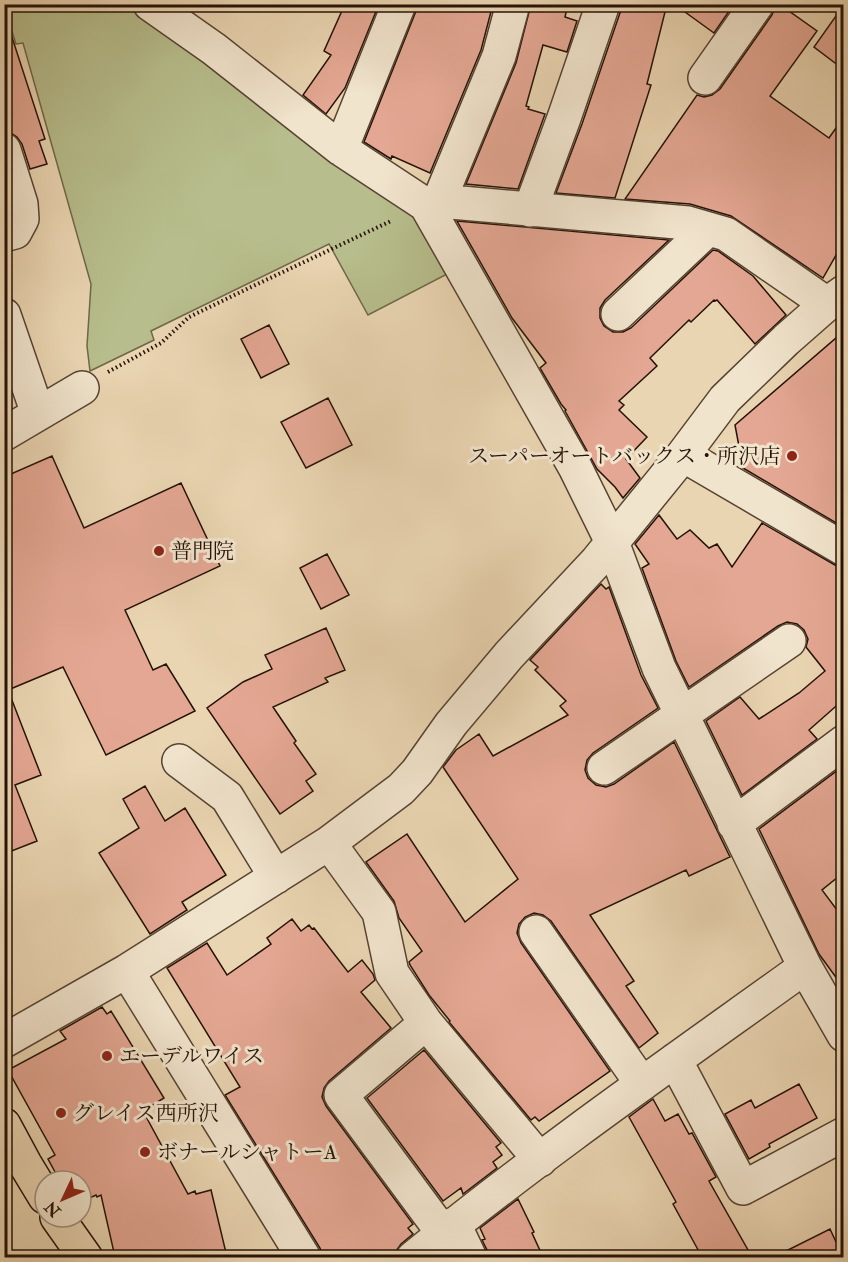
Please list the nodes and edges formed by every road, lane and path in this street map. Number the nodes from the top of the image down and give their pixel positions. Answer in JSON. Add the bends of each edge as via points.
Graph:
{"nodes":[{"id":1,"x":150,"y":4,"type":"edge"},
{"id":2,"x":399,"y":4,"type":"edge"},
{"id":3,"x":513,"y":4,"type":"edge"},
{"id":4,"x":603,"y":4,"type":"edge"},
{"id":5,"x":757,"y":4,"type":"edge"},
{"id":6,"x":705,"y":78,"type":"dead end"},
{"id":7,"x":341,"y":149,"type":"junction"},
{"id":8,"x":4,"y":150,"type":"edge"},
{"id":9,"x":433,"y":203,"type":"junction"},
{"id":10,"x":530,"y":210,"type":"junction"},
{"id":11,"x":708,"y":229,"type":"junction"},
{"id":12,"x":4,"y":235,"type":"edge"},
{"id":13,"x":835,"y":298,"type":"edge"},
{"id":14,"x":618,"y":314,"type":"dead end"},
{"id":15,"x":4,"y":315,"type":"edge"},
{"id":16,"x":82,"y":388,"type":"joint"},
{"id":17,"x":38,"y":414,"type":"junction"},
{"id":18,"x":4,"y":434,"type":"edge"},
{"id":19,"x":683,"y":455,"type":"junction"},
{"id":20,"x":612,"y":542,"type":"junction"},
{"id":21,"x":843,"y":549,"type":"edge"},
{"id":22,"x":789,"y":641,"type":"dead end"},
{"id":23,"x":682,"y":716,"type":"junction"},
{"id":24,"x":843,"y":741,"type":"edge"},
{"id":25,"x":179,"y":761,"type":"dead end"},
{"id":26,"x":604,"y":768,"type":"dead end"},
{"id":27,"x":734,"y":824,"type":"junction"},
{"id":28,"x":329,"y":843,"type":"junction"},
{"id":29,"x":276,"y":877,"type":"junction"},
{"id":30,"x":536,"y":932,"type":"dead end"},
{"id":31,"x":805,"y":967,"type":"junction"},
{"id":32,"x":127,"y":970,"type":"junction"},
{"id":33,"x":426,"y":1023,"type":"junction"},
{"id":34,"x":843,"y":1035,"type":"edge"},
{"id":35,"x":4,"y":1041,"type":"edge"},
{"id":36,"x":675,"y":1060,"type":"junction"},
{"id":37,"x":642,"y":1084,"type":"junction"},
{"id":38,"x":4,"y":1125,"type":"edge"},
{"id":39,"x":843,"y":1134,"type":"edge"},
{"id":40,"x":540,"y":1160,"type":"junction"},
{"id":41,"x":33,"y":1177,"type":"edge"},
{"id":42,"x":66,"y":1229,"type":"edge"},
{"id":43,"x":448,"y":1229,"type":"junction"},
{"id":44,"x":86,"y":1257,"type":"edge"},
{"id":45,"x":304,"y":1257,"type":"edge"},
{"id":46,"x":413,"y":1257,"type":"edge"},
{"id":47,"x":470,"y":1257,"type":"edge"}],
"edges":[{"from":1,"to":7,"type":"street"},
{"from":2,"to":7,"type":"street"},
{"from":3,"to":9,"type":"street","via":[[499,57]]},
{"from":4,"to":10,"type":"street"},
{"from":5,"to":6,"type":"street"},
{"from":7,"to":9,"type":"street"},
{"from":8,"to":12,"type":"street","via":[[22,219],[15,232]]},
{"from":9,"to":10,"type":"street"},
{"from":9,"to":16,"type":"path","via":[[189,317],[161,343]]},
{"from":9,"to":20,"type":"street"},
{"from":10,"to":11,"type":"street","via":[[688,223]]},
{"from":11,"to":13,"type":"street","via":[[726,234]]},
{"from":11,"to":14,"type":"street"},
{"from":13,"to":19,"type":"street","via":[[725,399]]},
{"from":15,"to":17,"type":"street"},
{"from":16,"to":17,"type":"street"},
{"from":17,"to":18,"type":"street"},
{"from":19,"to":20,"type":"street"},
{"from":19,"to":21,"type":"street"},
{"from":20,"to":23,"type":"street","via":[[659,668]]},
{"from":20,"to":28,"type":"street","via":[[509,655],[417,772],[401,789]]},
{"from":22,"to":23,"type":"street"},
{"from":23,"to":26,"type":"street"},
{"from":23,"to":27,"type":"street"},
{"from":24,"to":27,"type":"street"},
{"from":25,"to":29,"type":"street","via":[[227,797]]},
{"from":27,"to":31,"type":"street"},
{"from":28,"to":29,"type":"street"},
{"from":28,"to":33,"type":"street","via":[[379,912],[392,973]]},
{"from":29,"to":32,"type":"street"},
{"from":30,"to":37,"type":"street"},
{"from":31,"to":34,"type":"street"},
{"from":31,"to":36,"type":"street"},
{"from":32,"to":35,"type":"street"},
{"from":32,"to":45,"type":"street"},
{"from":33,"to":40,"type":"street"},
{"from":33,"to":43,"type":"street","via":[[341,1095]]},
{"from":36,"to":37,"type":"street"},
{"from":36,"to":39,"type":"street","via":[[743,1188]]},
{"from":37,"to":40,"type":"street"},
{"from":38,"to":41,"type":"highway"},
{"from":40,"to":43,"type":"street"},
{"from":42,"to":44,"type":"highway"},
{"from":43,"to":46,"type":"street"},
{"from":43,"to":47,"type":"street"}]}
